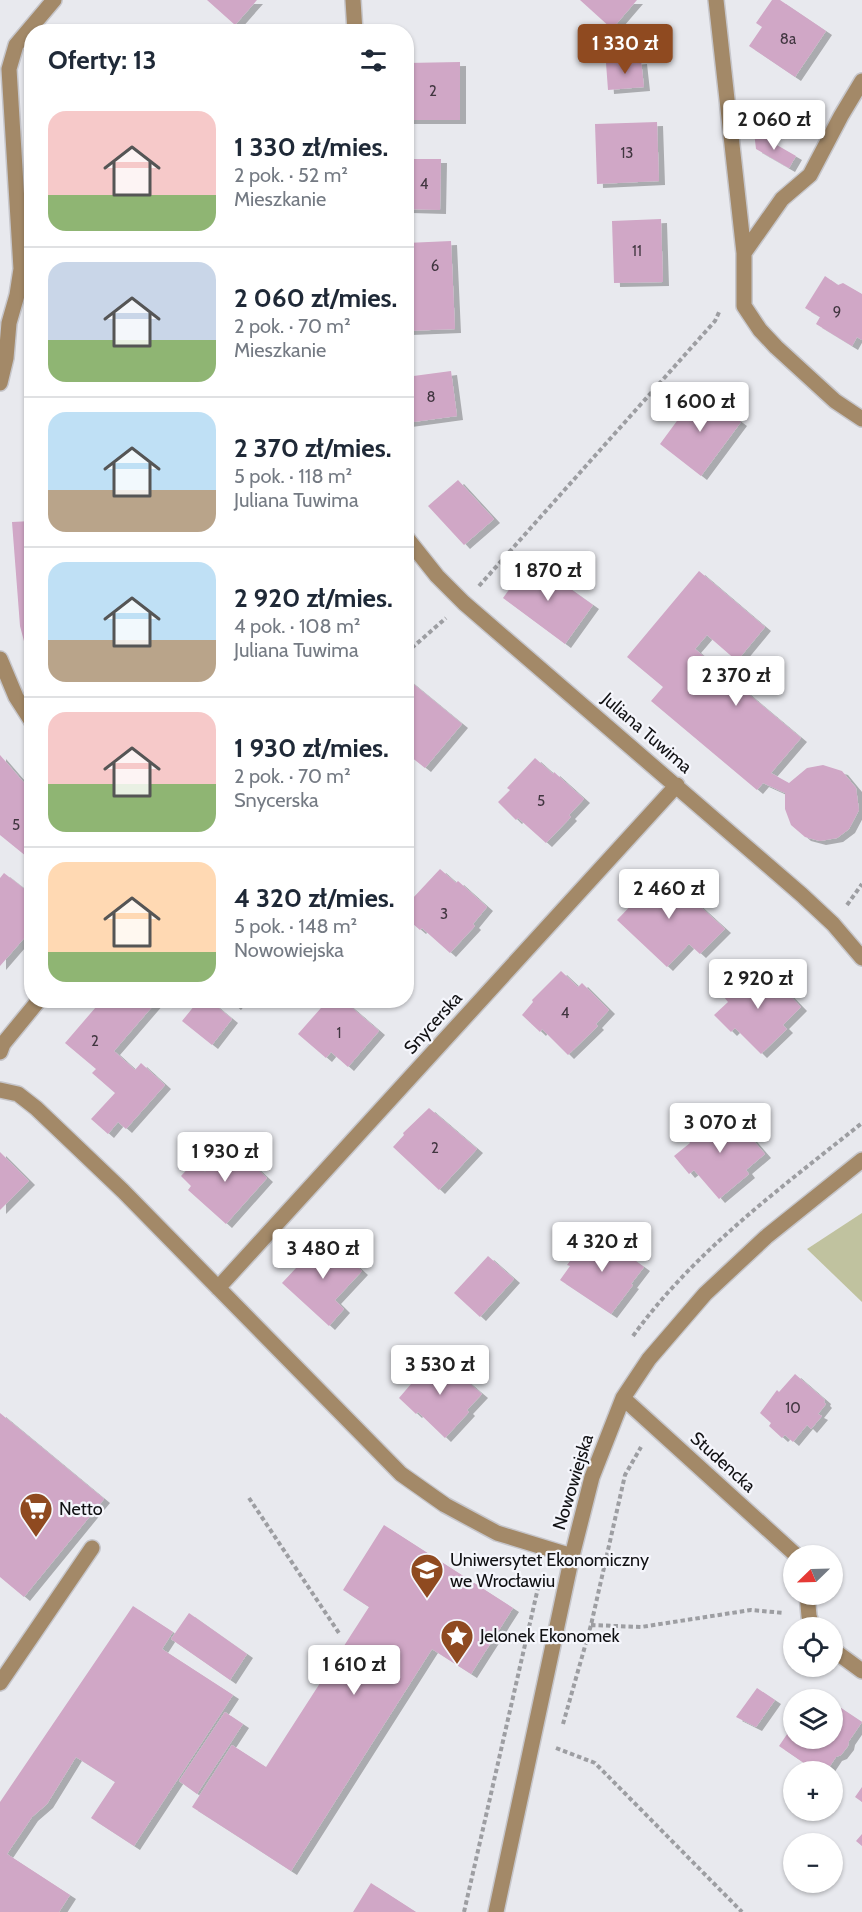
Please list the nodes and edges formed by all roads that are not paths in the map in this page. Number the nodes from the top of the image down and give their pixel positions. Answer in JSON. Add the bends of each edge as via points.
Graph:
{"nodes":[{"id":1,"x":54,"y":0,"type":"edge"},
{"id":2,"x":353,"y":0,"type":"edge"},
{"id":3,"x":716,"y":0,"type":"edge"},
{"id":4,"x":34,"y":24,"type":"edge"},
{"id":5,"x":354,"y":24,"type":"edge"},
{"id":6,"x":24,"y":36,"type":"edge"},
{"id":7,"x":862,"y":81,"type":"edge"},
{"id":8,"x":744,"y":254,"type":"junction"},
{"id":9,"x":4,"y":322,"type":"edge"},
{"id":10,"x":0,"y":383,"type":"edge"},
{"id":11,"x":862,"y":419,"type":"edge"},
{"id":12,"x":414,"y":547,"type":"edge"},
{"id":13,"x":0,"y":658,"type":"edge"},
{"id":14,"x":24,"y":710,"type":"edge"},
{"id":15,"x":677,"y":785,"type":"junction"},
{"id":16,"x":862,"y":958,"type":"edge"},
{"id":17,"x":32,"y":1008,"type":"edge"},
{"id":18,"x":0,"y":1052,"type":"edge"},
{"id":19,"x":0,"y":1090,"type":"edge"},
{"id":20,"x":862,"y":1160,"type":"edge"},
{"id":21,"x":218,"y":1288,"type":"junction"},
{"id":22,"x":623,"y":1398,"type":"junction"},
{"id":23,"x":787,"y":1545,"type":"edge"},
{"id":24,"x":92,"y":1548,"type":"dead end"},
{"id":25,"x":572,"y":1557,"type":"junction"},
{"id":26,"x":843,"y":1657,"type":"edge"},
{"id":27,"x":862,"y":1671,"type":"edge"},
{"id":28,"x":0,"y":1683,"type":"edge"},
{"id":29,"x":496,"y":1912,"type":"edge"}],
"edges":[{"from":1,"to":4,"type":"street"},
{"from":2,"to":5,"type":"street"},
{"from":3,"to":8,"type":"street"},
{"from":6,"to":9,"type":"street","via":[[16,45],[9,69],[21,269],[17,295]]},
{"from":7,"to":8,"type":"street","via":[[810,175],[782,199]]},
{"from":8,"to":11,"type":"street","via":[[744,306],[760,330],[835,400]]},
{"from":9,"to":10,"type":"street","via":[[6,358]]},
{"from":12,"to":15,"type":"street","name":"Juliana Tuwima","via":[[464,603]]},
{"from":13,"to":14,"type":"street"},
{"from":15,"to":16,"type":"street","name":"Juliana Tuwima","via":[[802,895]]},
{"from":15,"to":21,"type":"street","name":"Snycerska"},
{"from":17,"to":18,"type":"street"},
{"from":19,"to":21,"type":"street","via":[[18,1094],[36,1108]]},
{"from":20,"to":22,"type":"street","name":"Nowowiejska","via":[[705,1294],[649,1359]]},
{"from":21,"to":25,"type":"street","via":[[401,1474],[445,1505],[497,1533]]},
{"from":22,"to":23,"type":"street","name":"Studencka"},
{"from":22,"to":25,"type":"street","name":"Nowowiejska","via":[[592,1477]]},
{"from":24,"to":28,"type":"street"},
{"from":25,"to":29,"type":"street","name":"Nowowiejska"},
{"from":26,"to":27,"type":"street"}]}
